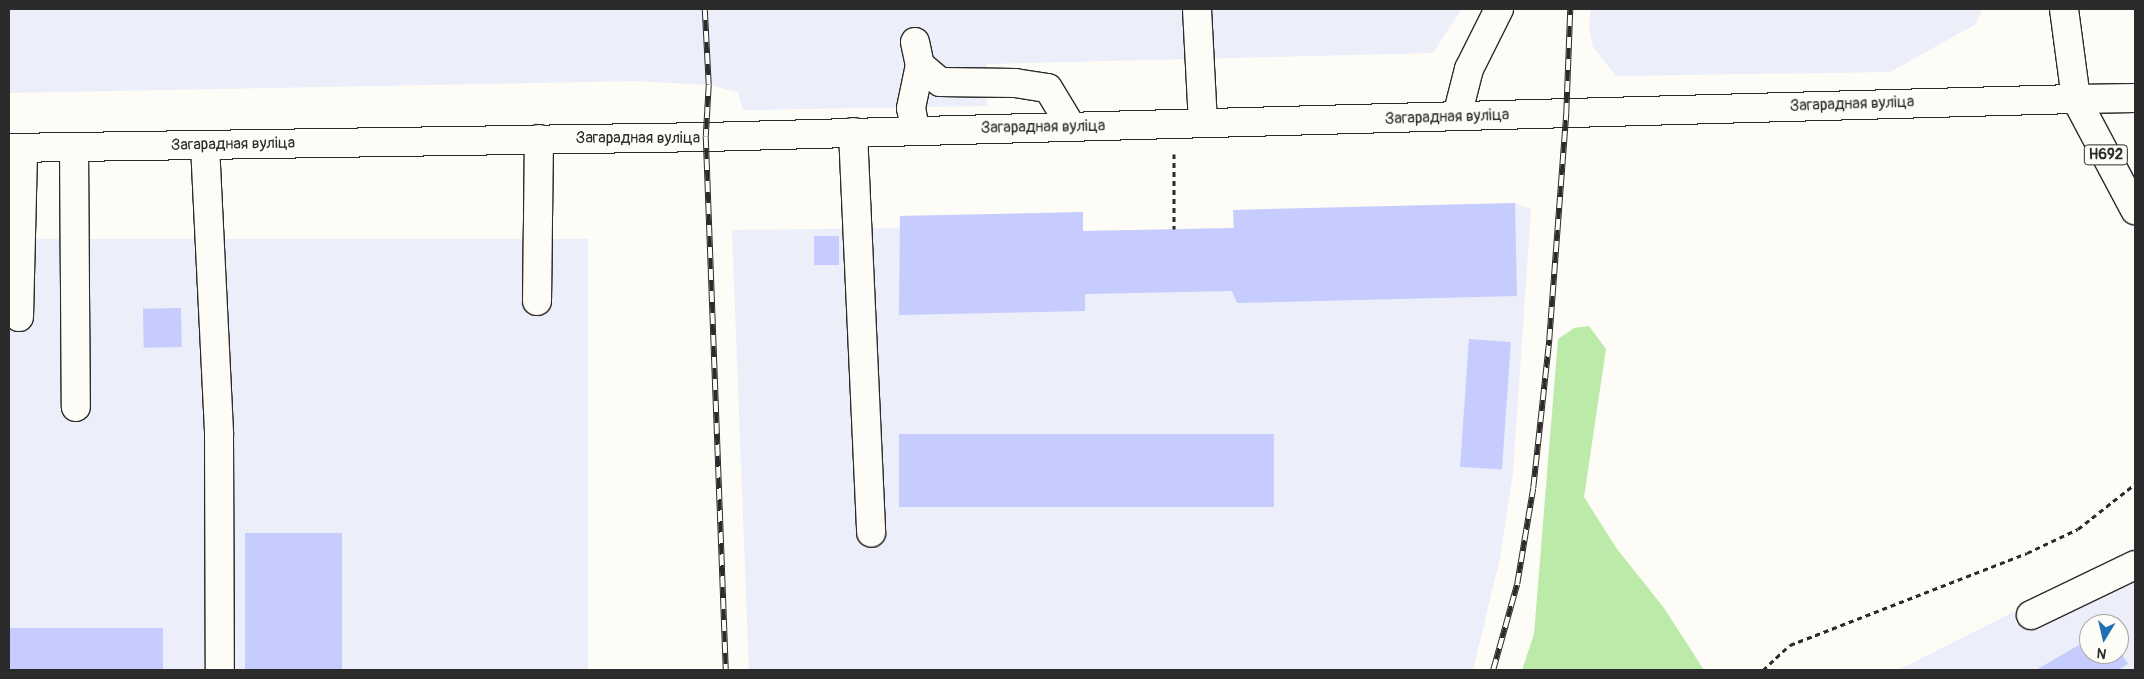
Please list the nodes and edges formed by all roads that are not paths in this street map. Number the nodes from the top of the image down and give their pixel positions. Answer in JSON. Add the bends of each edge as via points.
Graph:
{"nodes":[{"id":1,"x":1197,"y":9,"type":"edge"},
{"id":2,"x":1499,"y":9,"type":"edge"},
{"id":3,"x":2064,"y":9,"type":"edge"},
{"id":4,"x":2135,"y":98,"type":"edge"},
{"id":5,"x":2076,"y":99,"type":"junction"},
{"id":6,"x":1457,"y":116,"type":"junction"},
{"id":7,"x":1203,"y":123,"type":"junction"},
{"id":8,"x":1071,"y":126,"type":"junction"},
{"id":9,"x":915,"y":130,"type":"junction"},
{"id":10,"x":853,"y":132,"type":"junction"},
{"id":11,"x":539,"y":139,"type":"junction"},
{"id":12,"x":205,"y":145,"type":"junction"},
{"id":13,"x":74,"y":147,"type":"junction"},
{"id":14,"x":16,"y":148,"type":"edge"},
{"id":15,"x":2135,"y":210,"type":"edge"},
{"id":16,"x":537,"y":301,"type":"dead end"},
{"id":17,"x":19,"y":317,"type":"dead end"},
{"id":18,"x":76,"y":407,"type":"dead end"},
{"id":19,"x":872,"y":533,"type":"dead end"},
{"id":20,"x":2135,"y":565,"type":"edge"},
{"id":21,"x":2031,"y":615,"type":"dead end"},
{"id":22,"x":220,"y":670,"type":"edge"}],
"edges":[{"from":1,"to":7,"type":"main road"},
{"from":2,"to":6,"type":"main road","via":[[1468,69]]},
{"from":3,"to":5,"type":"main road","number":"Н692"},
{"from":4,"to":5,"type":"main road","name":"Загарадная вуліца"},
{"from":5,"to":6,"type":"main road","name":"Загарадная вуліца"},
{"from":5,"to":15,"type":"main road","number":"Н692"},
{"from":6,"to":7,"type":"main road","name":"Загарадная вуліца"},
{"from":7,"to":8,"type":"main road","name":"Загарадная вуліца"},
{"from":8,"to":9,"type":"main road","name":"Загарадная вуліца"},
{"from":8,"to":9,"type":"main road","via":[[1048,88],[996,82],[940,82],[918,54],[911,108]]},
{"from":9,"to":10,"type":"main road","name":"Загарадная вуліца"},
{"from":10,"to":11,"type":"main road","name":"Загарадная вуліца"},
{"from":10,"to":19,"type":"main road"},
{"from":11,"to":12,"type":"main road","name":"Загарадная вуліца"},
{"from":11,"to":16,"type":"main road"},
{"from":12,"to":13,"type":"main road","name":"Загарадная вуліца"},
{"from":12,"to":22,"type":"main road","via":[[219,435]]},
{"from":13,"to":14,"type":"main road","name":"Загарадная вуліца"},
{"from":13,"to":18,"type":"main road"},
{"from":14,"to":17,"type":"main road"},
{"from":20,"to":21,"type":"main road"}]}
